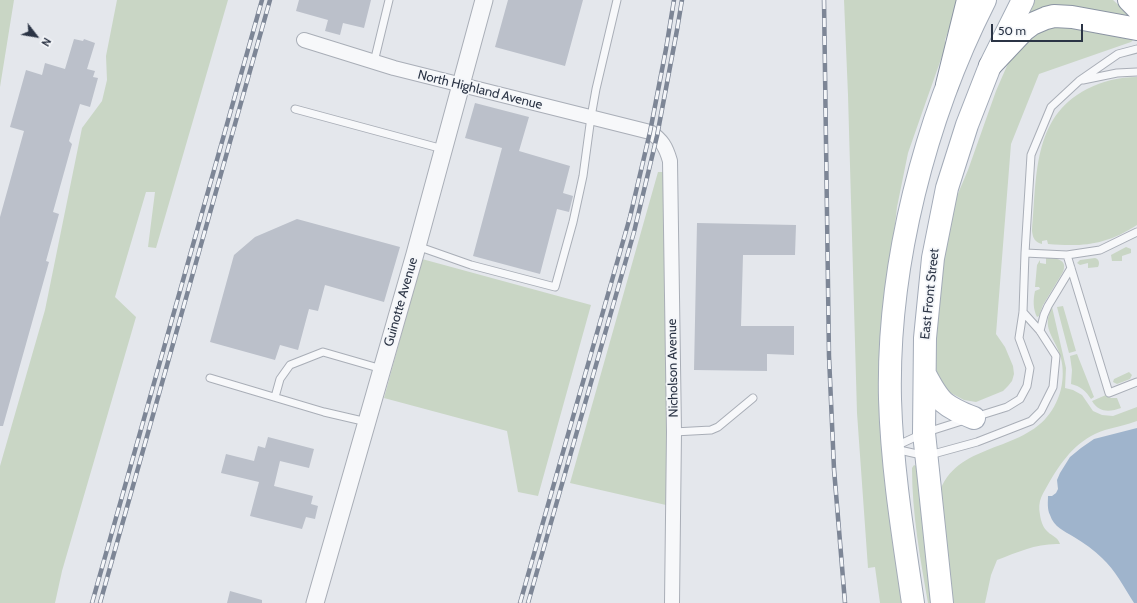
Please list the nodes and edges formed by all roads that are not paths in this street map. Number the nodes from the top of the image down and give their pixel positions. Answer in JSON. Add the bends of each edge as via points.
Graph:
{"nodes":[{"id":1,"x":389,"y":0,"type":"edge"},
{"id":2,"x":484,"y":0,"type":"edge"},
{"id":3,"x":618,"y":0,"type":"edge"},
{"id":4,"x":968,"y":0,"type":"edge"},
{"id":5,"x":985,"y":0,"type":"edge"},
{"id":6,"x":1023,"y":0,"type":"edge"},
{"id":7,"x":1129,"y":0,"type":"edge"},
{"id":8,"x":1137,"y":8,"type":"edge"},
{"id":9,"x":1137,"y":29,"type":"edge"},
{"id":10,"x":304,"y":40,"type":"dead end"},
{"id":11,"x":1137,"y":49,"type":"edge"},
{"id":12,"x":374,"y":62,"type":"junction"},
{"id":13,"x":990,"y":66,"type":"junction"},
{"id":14,"x":1137,"y":72,"type":"edge"},
{"id":15,"x":1079,"y":81,"type":"junction"},
{"id":16,"x":947,"y":85,"type":"junction"},
{"id":17,"x":460,"y":86,"type":"junction"},
{"id":18,"x":295,"y":109,"type":"dead end"},
{"id":19,"x":591,"y":117,"type":"junction"},
{"id":20,"x":656,"y":136,"type":"joint"},
{"id":21,"x":443,"y":150,"type":"junction"},
{"id":22,"x":1137,"y":232,"type":"edge"},
{"id":23,"x":417,"y":246,"type":"junction"},
{"id":24,"x":1025,"y":253,"type":"junction"},
{"id":25,"x":1067,"y":255,"type":"junction"},
{"id":26,"x":1071,"y":268,"type":"junction"},
{"id":27,"x":1023,"y":312,"type":"junction"},
{"id":28,"x":1040,"y":331,"type":"junction"},
{"id":29,"x":382,"y":369,"type":"junction"},
{"id":30,"x":925,"y":374,"type":"junction"},
{"id":31,"x":210,"y":378,"type":"dead end"},
{"id":32,"x":1137,"y":382,"type":"edge"},
{"id":33,"x":275,"y":397,"type":"junction"},
{"id":34,"x":753,"y":398,"type":"dead end"},
{"id":35,"x":974,"y":418,"type":"junction"},
{"id":36,"x":367,"y":422,"type":"junction"},
{"id":37,"x":674,"y":432,"type":"junction"},
{"id":38,"x":924,"y":433,"type":"junction"},
{"id":39,"x":892,"y":448,"type":"junction"},
{"id":40,"x":926,"y":456,"type":"junction"},
{"id":41,"x":315,"y":603,"type":"edge"},
{"id":42,"x":672,"y":603,"type":"edge"},
{"id":43,"x":913,"y":603,"type":"edge"},
{"id":44,"x":942,"y":603,"type":"edge"}],
"edges":[{"from":1,"to":12,"type":"lane"},
{"from":2,"to":17,"type":"street","name":"Guinotte Avenue"},
{"from":3,"to":19,"type":"lane"},
{"from":4,"to":16,"type":"main road"},
{"from":5,"to":16,"type":"main road"},
{"from":6,"to":13,"type":"main road","name":"East Front Street"},
{"from":7,"to":8,"type":"main road"},
{"from":9,"to":13,"type":"main road","via":[[1072,17],[1046,18],[1024,30]]},
{"from":10,"to":12,"type":"street","name":"North Highland Avenue"},
{"from":11,"to":15,"type":"lane","via":[[1118,54]]},
{"from":12,"to":17,"type":"street","name":"North Highland Avenue"},
{"from":13,"to":30,"type":"main road","name":"East Front Street","via":[[967,125],[947,188],[933,258],[925,338]]},
{"from":14,"to":15,"type":"lane","via":[[1117,73]]},
{"from":15,"to":24,"type":"lane","via":[[1051,107],[1031,155]]},
{"from":16,"to":39,"type":"main road","via":[[921,168],[899,273],[892,332]]},
{"from":17,"to":19,"type":"street","name":"North Highland Avenue"},
{"from":17,"to":21,"type":"street","name":"Guinotte Avenue"},
{"from":18,"to":21,"type":"lane"},
{"from":19,"to":20,"type":"street","name":"North Highland Avenue","via":[[650,132]]},
{"from":19,"to":23,"type":"lane","via":[[583,176],[573,222],[554,286],[471,264]]},
{"from":20,"to":37,"type":"street","name":"Nicholson Avenue","via":[[666,147],[670,161]]},
{"from":21,"to":23,"type":"street","name":"Guinotte Avenue"},
{"from":22,"to":25,"type":"lane","via":[[1100,250]]},
{"from":23,"to":29,"type":"street","name":"Guinotte Avenue"},
{"from":24,"to":25,"type":"lane"},
{"from":24,"to":27,"type":"lane"},
{"from":25,"to":26,"type":"lane"},
{"from":26,"to":28,"type":"lane","via":[[1048,306]]},
{"from":26,"to":32,"type":"lane","via":[[1109,393]]},
{"from":27,"to":28,"type":"lane"},
{"from":27,"to":35,"type":"lane","via":[[1019,338],[1030,368],[1027,386],[1020,399],[1007,407]]},
{"from":28,"to":40,"type":"lane","via":[[1056,356],[1052,387],[1041,411],[1031,421],[977,442]]},
{"from":29,"to":33,"type":"lane","via":[[323,352],[290,365],[280,379]]},
{"from":29,"to":36,"type":"street","name":"Guinotte Avenue"},
{"from":30,"to":35,"type":"main road","via":[[942,402]]},
{"from":30,"to":38,"type":"main road","name":"East Front Street"},
{"from":31,"to":33,"type":"lane"},
{"from":33,"to":36,"type":"lane"},
{"from":34,"to":37,"type":"lane","via":[[712,430]]},
{"from":35,"to":38,"type":"lane"},
{"from":36,"to":41,"type":"street","name":"Guinotte Avenue"},
{"from":37,"to":42,"type":"street","name":"Nicholson Avenue"},
{"from":38,"to":39,"type":"lane"},
{"from":38,"to":40,"type":"main road","name":"East Front Street"},
{"from":39,"to":40,"type":"lane"},
{"from":39,"to":43,"type":"main road"},
{"from":40,"to":44,"type":"main road","name":"East Front Street"}]}
